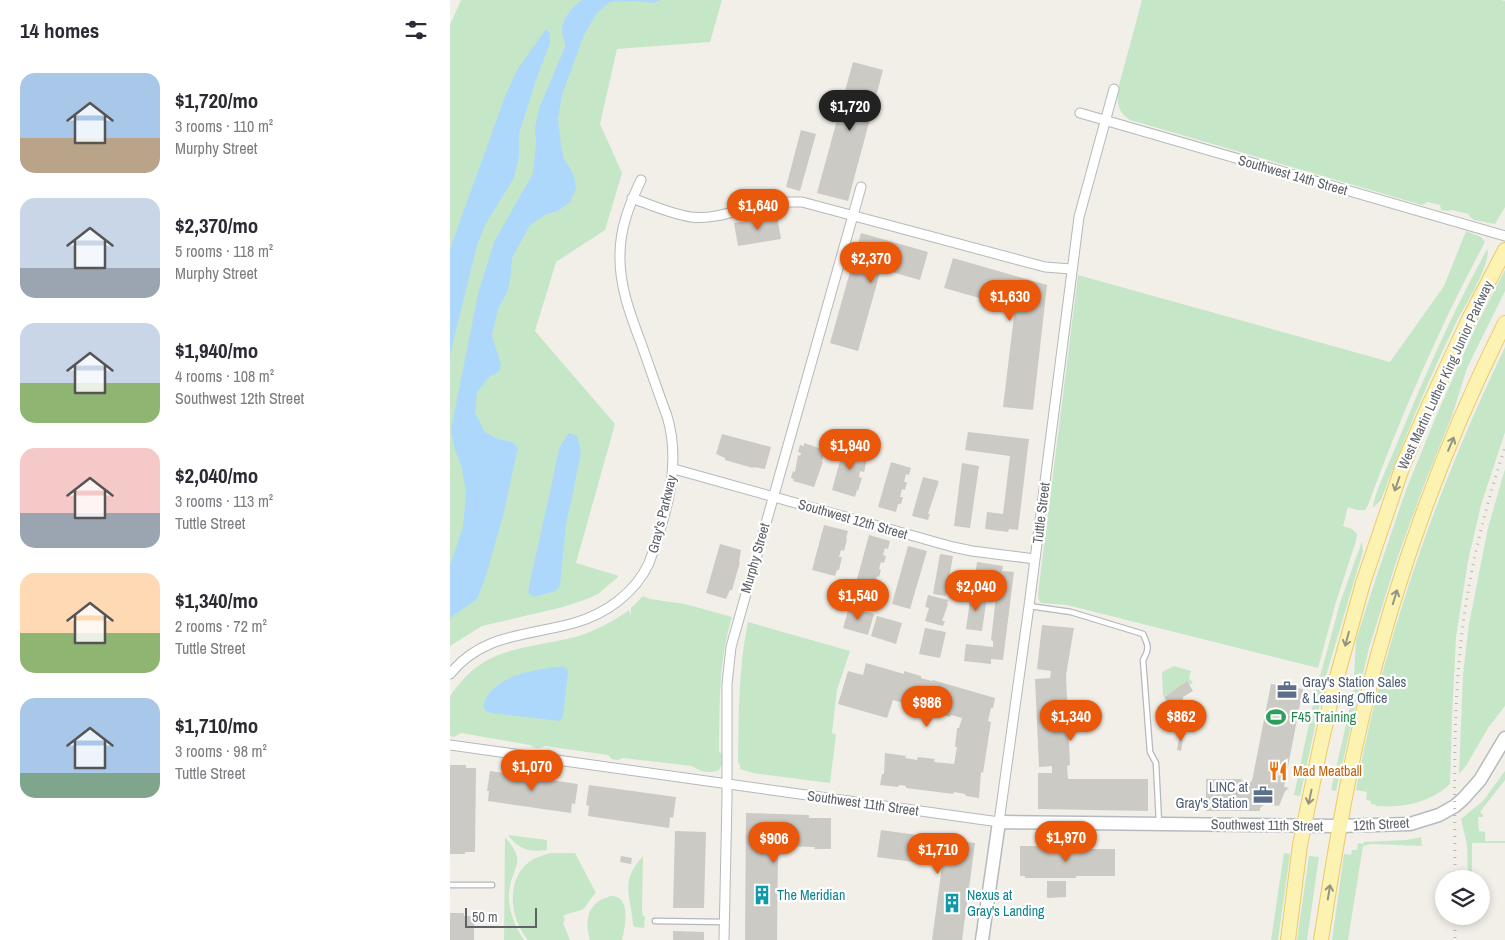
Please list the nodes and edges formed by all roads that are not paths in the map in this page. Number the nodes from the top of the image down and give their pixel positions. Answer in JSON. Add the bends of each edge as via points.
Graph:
{"nodes":[{"id":1,"x":1114,"y":89,"type":"dead end"},
{"id":2,"x":1080,"y":113,"type":"dead end"},
{"id":3,"x":1105,"y":121,"type":"junction"},
{"id":4,"x":641,"y":180,"type":"dead end"},
{"id":5,"x":861,"y":187,"type":"dead end"},
{"id":6,"x":632,"y":198,"type":"junction"},
{"id":7,"x":853,"y":215,"type":"junction"},
{"id":8,"x":1505,"y":236,"type":"edge"},
{"id":9,"x":1505,"y":250,"type":"edge"},
{"id":10,"x":1071,"y":269,"type":"junction"},
{"id":11,"x":1505,"y":323,"type":"edge"},
{"id":12,"x":674,"y":469,"type":"junction"},
{"id":13,"x":773,"y":496,"type":"junction"},
{"id":14,"x":1035,"y":559,"type":"junction"},
{"id":15,"x":1029,"y":606,"type":"junction"},
{"id":16,"x":450,"y":674,"type":"edge"},
{"id":17,"x":1505,"y":738,"type":"edge"},
{"id":18,"x":450,"y":745,"type":"edge"},
{"id":19,"x":727,"y":784,"type":"junction"},
{"id":20,"x":999,"y":822,"type":"junction"},
{"id":21,"x":1159,"y":824,"type":"junction"},
{"id":22,"x":1304,"y":826,"type":"junction"},
{"id":23,"x":1339,"y":826,"type":"junction"},
{"id":24,"x":450,"y":885,"type":"edge"},
{"id":25,"x":492,"y":885,"type":"dead end"},
{"id":26,"x":655,"y":921,"type":"dead end"},
{"id":27,"x":724,"y":922,"type":"junction"},
{"id":28,"x":724,"y":940,"type":"edge"},
{"id":29,"x":982,"y":940,"type":"edge"},
{"id":30,"x":1288,"y":940,"type":"edge"},
{"id":31,"x":1322,"y":940,"type":"edge"}],
"edges":[{"from":1,"to":3,"type":"street","name":"Tuttle Street"},
{"from":2,"to":3,"type":"street","name":"Southwest 14th Street"},
{"from":3,"to":8,"type":"street","name":"Southwest 14th Street"},
{"from":3,"to":10,"type":"street","name":"Tuttle Street","via":[[1080,209]]},
{"from":4,"to":6,"type":"street","name":"Gray's Parkway"},
{"from":5,"to":7,"type":"street","name":"Murphy Street"},
{"from":6,"to":7,"type":"street","via":[[692,217],[708,217],[781,202],[802,202]]},
{"from":6,"to":12,"type":"street","name":"Gray's Parkway","via":[[620,253],[622,287],[672,431]]},
{"from":7,"to":10,"type":"street","via":[[1046,266]]},
{"from":7,"to":13,"type":"street","name":"Murphy Street"},
{"from":9,"to":22,"type":"main road","name":"West Martin Luther King Junior Parkway","one_way":true,"via":[[1461,336],[1403,465],[1352,620]]},
{"from":10,"to":14,"type":"street","name":"Tuttle Street"},
{"from":23,"to":11,"type":"main road","one_way":true,"via":[[1363,711],[1399,583],[1440,470]]},
{"from":12,"to":13,"type":"street","name":"Southwest 12th Street"},
{"from":12,"to":16,"type":"street","name":"Gray's Parkway","via":[[653,552],[644,574],[630,591],[603,612],[575,623],[492,642],[476,650]]},
{"from":13,"to":14,"type":"street","name":"Southwest 12th Street","via":[[952,547]]},
{"from":13,"to":19,"type":"street","name":"Murphy Street","via":[[731,646],[727,684]]},
{"from":14,"to":15,"type":"street","name":"Tuttle Street"},
{"from":15,"to":20,"type":"street","name":"Tuttle Street"},
{"from":15,"to":21,"type":"lane","via":[[1071,612],[1143,634],[1148,644],[1144,669],[1150,752],[1156,763]]},
{"from":17,"to":23,"type":"street","name":"12th Street","via":[[1472,791],[1439,815],[1410,824]]},
{"from":18,"to":19,"type":"street","name":"Southwest 11th Street"},
{"from":19,"to":20,"type":"street","name":"Southwest 11th Street"},
{"from":19,"to":27,"type":"street","name":"Murphy Street"},
{"from":20,"to":21,"type":"street","name":"Southwest 11th Street"},
{"from":20,"to":29,"type":"street","name":"Tuttle Street"},
{"from":21,"to":22,"type":"street","name":"Southwest 11th Street"},
{"from":22,"to":23,"type":"street","name":"Southwest 11th Street"},
{"from":22,"to":30,"type":"main road","name":"West Martin Luther King Junior Parkway"},
{"from":31,"to":23,"type":"main road","one_way":true},
{"from":24,"to":25,"type":"lane"},
{"from":26,"to":27,"type":"lane"},
{"from":27,"to":28,"type":"street","name":"Murphy Street"}]}
